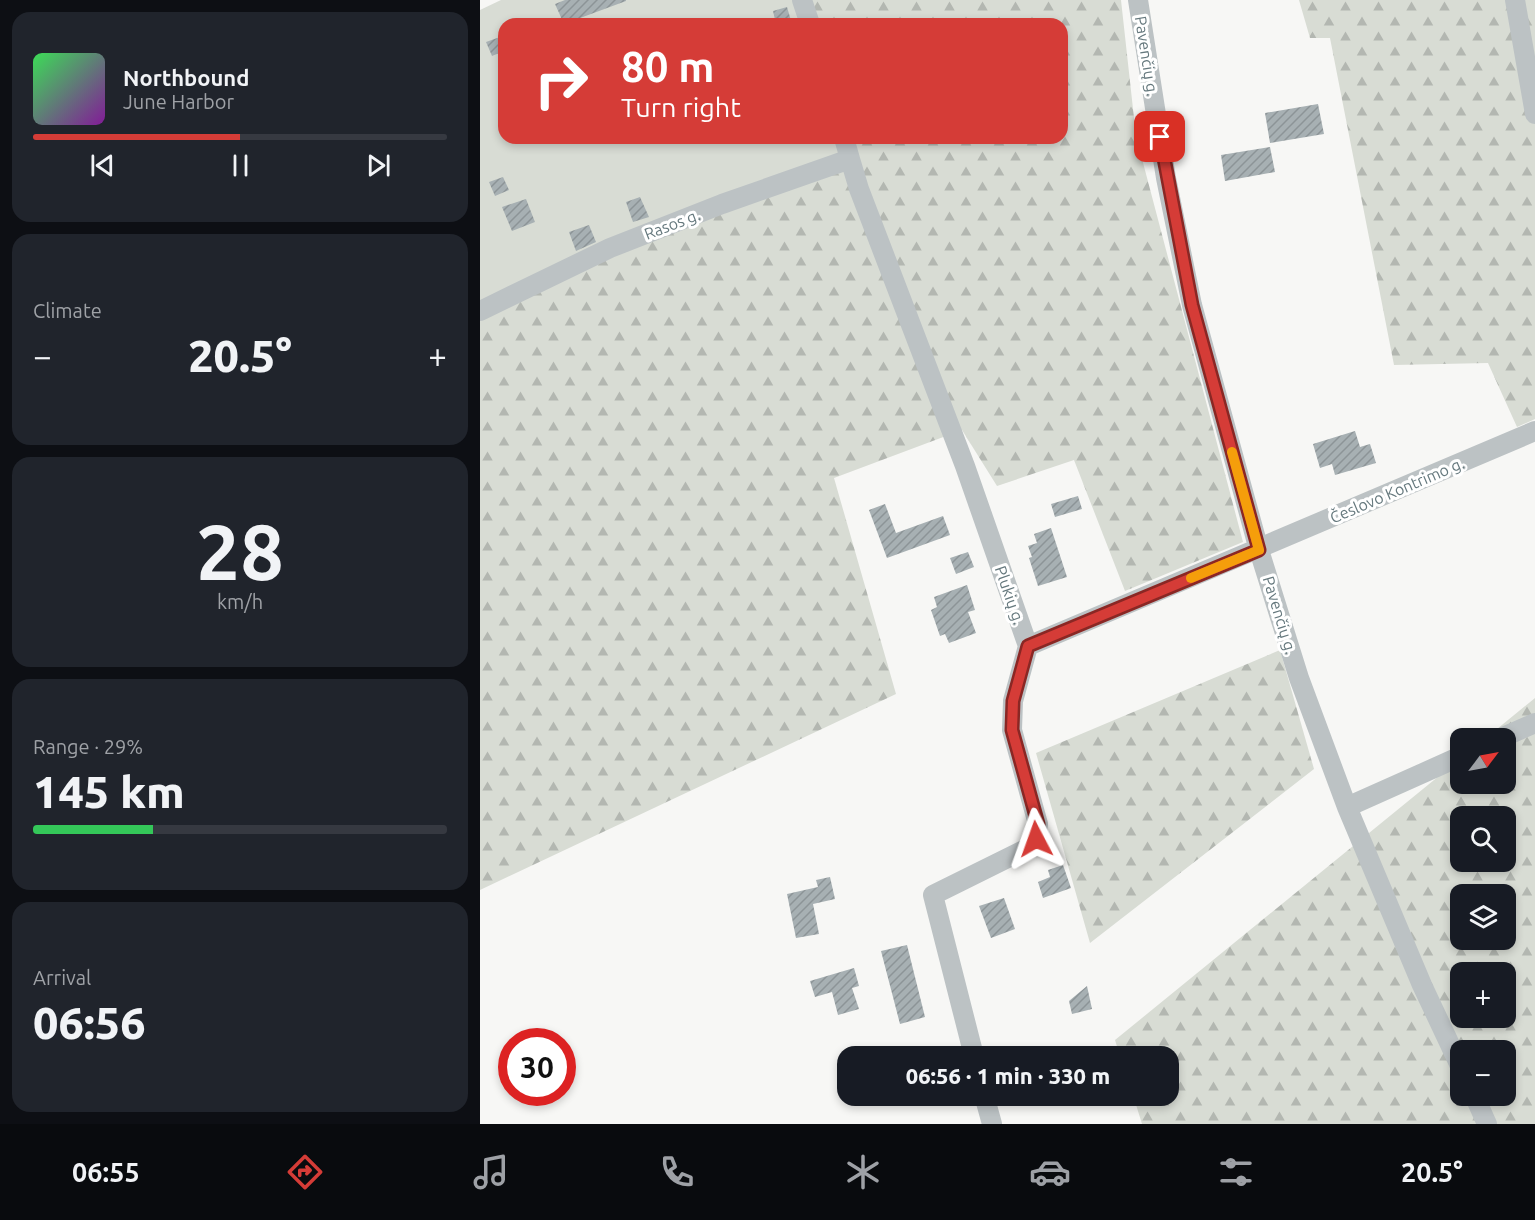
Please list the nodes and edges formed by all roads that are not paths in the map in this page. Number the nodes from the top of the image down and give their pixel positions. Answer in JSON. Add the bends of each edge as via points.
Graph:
{"nodes":[{"id":1,"x":802,"y":0,"type":"edge"},
{"id":2,"x":1138,"y":0,"type":"edge"},
{"id":3,"x":1515,"y":0,"type":"edge"},
{"id":4,"x":808,"y":18,"type":"edge"},
{"id":5,"x":1535,"y":114,"type":"edge"},
{"id":6,"x":846,"y":144,"type":"edge"},
{"id":7,"x":850,"y":159,"type":"junction"},
{"id":8,"x":480,"y":311,"type":"edge"},
{"id":9,"x":1535,"y":431,"type":"edge"},
{"id":10,"x":1259,"y":550,"type":"junction"},
{"id":11,"x":1028,"y":646,"type":"junction"},
{"id":12,"x":1535,"y":723,"type":"edge"},
{"id":13,"x":1516,"y":731,"type":"edge"},
{"id":14,"x":1450,"y":761,"type":"edge"},
{"id":15,"x":1347,"y":807,"type":"junction"},
{"id":16,"x":1450,"y":1045,"type":"edge"},
{"id":17,"x":971,"y":1046,"type":"edge"},
{"id":18,"x":987,"y":1106,"type":"edge"},
{"id":19,"x":1479,"y":1106,"type":"edge"},
{"id":20,"x":992,"y":1124,"type":"edge"},
{"id":21,"x":1487,"y":1124,"type":"edge"}],
"edges":[{"from":1,"to":4,"type":"street"},
{"from":2,"to":10,"type":"street","name":"Pavenčių g.","via":[[1166,178],[1192,305]]},
{"from":3,"to":5,"type":"street"},
{"from":6,"to":7,"type":"street"},
{"from":7,"to":8,"type":"street","name":"Rasos g.","via":[[610,248]]},
{"from":7,"to":11,"type":"street","name":"Plukių g."},
{"from":9,"to":10,"type":"street","name":"Česlovo Kontrimo g."},
{"from":10,"to":11,"type":"street","name":"Česlovo Kontrimo g."},
{"from":10,"to":15,"type":"street","name":"Pavenčių g.","via":[[1299,678]]},
{"from":11,"to":17,"type":"street","name":"Plukių g.","via":[[1013,701],[1012,730],[1038,824],[1036,839],[1026,849],[933,895]]},
{"from":12,"to":13,"type":"street"},
{"from":14,"to":15,"type":"street"},
{"from":15,"to":16,"type":"street","name":"Pavenčių g."},
{"from":18,"to":20,"type":"street"},
{"from":19,"to":21,"type":"street"}]}
